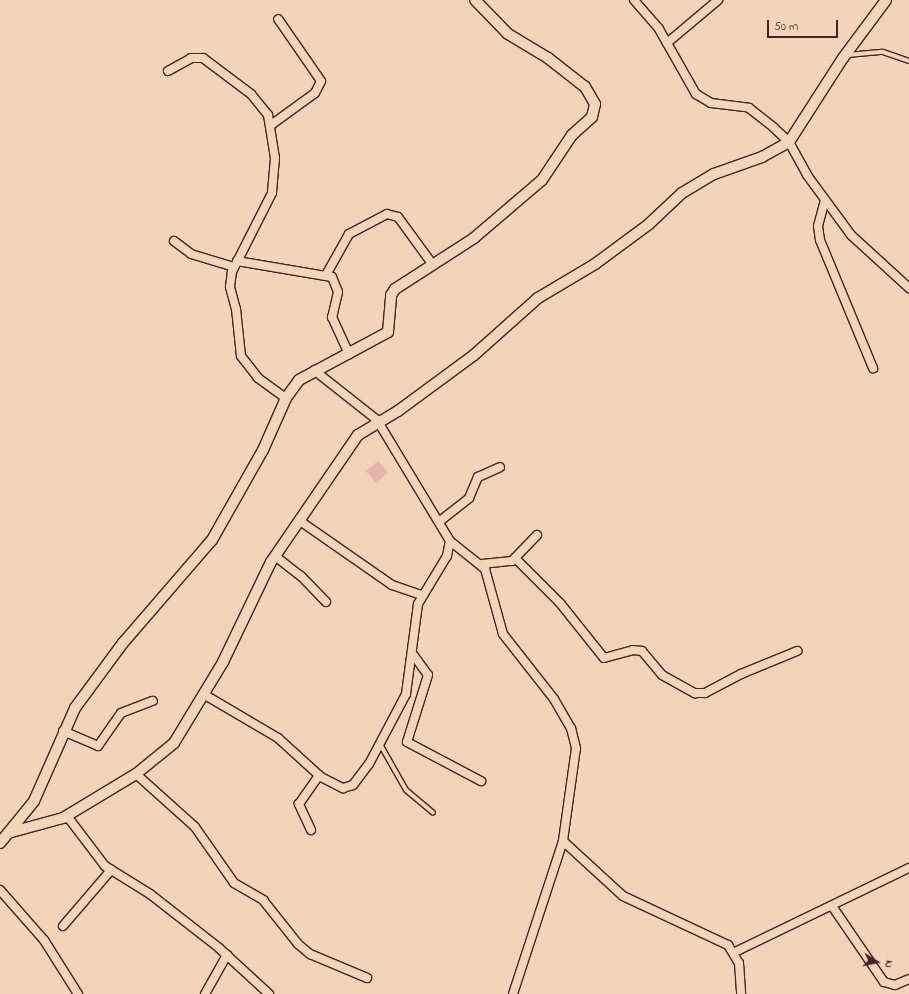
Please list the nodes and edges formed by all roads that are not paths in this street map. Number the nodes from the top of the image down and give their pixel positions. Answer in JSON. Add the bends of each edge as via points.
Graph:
{"nodes":[{"id":1,"x":475,"y":0,"type":"edge"},
{"id":2,"x":634,"y":0,"type":"edge"},
{"id":3,"x":718,"y":0,"type":"edge"},
{"id":4,"x":886,"y":0,"type":"edge"},
{"id":5,"x":278,"y":19,"type":"dead end"},
{"id":6,"x":667,"y":43,"type":"junction"},
{"id":7,"x":844,"y":56,"type":"junction"},
{"id":8,"x":909,"y":61,"type":"edge"},
{"id":9,"x":168,"y":71,"type":"dead end"},
{"id":10,"x":271,"y":125,"type":"junction"},
{"id":11,"x":789,"y":142,"type":"junction"},
{"id":12,"x":825,"y":200,"type":"junction"},
{"id":13,"x":174,"y":241,"type":"dead end"},
{"id":14,"x":235,"y":264,"type":"junction"},
{"id":15,"x":433,"y":265,"type":"junction"},
{"id":16,"x":326,"y":275,"type":"junction"},
{"id":17,"x":909,"y":288,"type":"edge"},
{"id":18,"x":349,"y":354,"type":"junction"},
{"id":19,"x":873,"y":368,"type":"dead end"},
{"id":20,"x":314,"y":370,"type":"junction"},
{"id":21,"x":286,"y":398,"type":"junction"},
{"id":22,"x":377,"y":420,"type":"junction"},
{"id":23,"x":500,"y":467,"type":"dead end"},
{"id":24,"x":300,"y":521,"type":"junction"},
{"id":25,"x":440,"y":521,"type":"junction"},
{"id":26,"x":536,"y":535,"type":"dead end"},
{"id":27,"x":450,"y":541,"type":"junction"},
{"id":28,"x":275,"y":556,"type":"junction"},
{"id":29,"x":515,"y":558,"type":"junction"},
{"id":30,"x":482,"y":564,"type":"junction"},
{"id":31,"x":421,"y":595,"type":"junction"},
{"id":32,"x":326,"y":602,"type":"dead end"},
{"id":33,"x":797,"y":651,"type":"dead end"},
{"id":34,"x":412,"y":653,"type":"junction"},
{"id":35,"x":205,"y":695,"type":"junction"},
{"id":36,"x":153,"y":701,"type":"dead end"},
{"id":37,"x":63,"y":731,"type":"junction"},
{"id":38,"x":380,"y":744,"type":"junction"},
{"id":39,"x":136,"y":774,"type":"junction"},
{"id":40,"x":319,"y":776,"type":"junction"},
{"id":41,"x":481,"y":781,"type":"dead end"},
{"id":42,"x":433,"y":813,"type":"dead end"},
{"id":43,"x":67,"y":816,"type":"junction"},
{"id":44,"x":311,"y":830,"type":"dead end"},
{"id":45,"x":8,"y":833,"type":"junction"},
{"id":46,"x":563,"y":841,"type":"junction"},
{"id":47,"x":0,"y":843,"type":"edge"},
{"id":48,"x":909,"y":868,"type":"edge"},
{"id":49,"x":111,"y":870,"type":"junction"},
{"id":50,"x":0,"y":890,"type":"edge"},
{"id":51,"x":832,"y":906,"type":"junction"},
{"id":52,"x":63,"y":926,"type":"dead end"},
{"id":53,"x":734,"y":952,"type":"junction"},
{"id":54,"x":227,"y":955,"type":"junction"},
{"id":55,"x":367,"y":978,"type":"dead end"},
{"id":56,"x":909,"y":980,"type":"edge"},
{"id":57,"x":78,"y":994,"type":"edge"},
{"id":58,"x":205,"y":994,"type":"edge"},
{"id":59,"x":269,"y":994,"type":"edge"},
{"id":60,"x":513,"y":994,"type":"edge"},
{"id":61,"x":741,"y":994,"type":"edge"}],
"edges":[{"from":1,"to":15,"type":"street","via":[[508,34],[548,58],[585,87],[592,96],[594,111],[572,135],[542,180],[474,238]]},
{"from":2,"to":6,"type":"street"},
{"from":3,"to":6,"type":"street"},
{"from":4,"to":7,"type":"street"},
{"from":5,"to":10,"type":"street","via":[[321,81],[315,93]]},
{"from":6,"to":11,"type":"street","via":[[700,98],[711,103],[749,108]]},
{"from":7,"to":8,"type":"lane","via":[[883,52]]},
{"from":7,"to":11,"type":"street"},
{"from":9,"to":10,"type":"street","via":[[190,58],[203,58],[261,103]]},
{"from":10,"to":14,"type":"street","via":[[275,158],[272,193]]},
{"from":11,"to":12,"type":"street"},
{"from":11,"to":22,"type":"street","via":[[697,183],[595,264],[538,298],[474,355],[398,411]]},
{"from":12,"to":17,"type":"street","via":[[860,245]]},
{"from":12,"to":19,"type":"street","via":[[818,226],[820,240]]},
{"from":13,"to":14,"type":"street","via":[[191,254]]},
{"from":14,"to":16,"type":"street"},
{"from":14,"to":21,"type":"street","via":[[230,287],[236,309],[241,356],[258,378]]},
{"from":15,"to":16,"type":"street","via":[[398,217],[387,214],[349,234]]},
{"from":15,"to":18,"type":"street","via":[[391,295],[388,332]]},
{"from":16,"to":18,"type":"street","via":[[338,285],[332,317]]},
{"from":18,"to":20,"type":"street"},
{"from":20,"to":21,"type":"street","via":[[299,380]]},
{"from":20,"to":22,"type":"street"},
{"from":21,"to":37,"type":"street","via":[[263,450],[212,540],[123,643]]},
{"from":22,"to":24,"type":"street","via":[[358,434]]},
{"from":22,"to":25,"type":"street"},
{"from":23,"to":25,"type":"street","via":[[478,477],[469,498]]},
{"from":24,"to":28,"type":"street"},
{"from":24,"to":31,"type":"street","via":[[392,585]]},
{"from":25,"to":27,"type":"street"},
{"from":26,"to":29,"type":"street"},
{"from":27,"to":30,"type":"street"},
{"from":27,"to":31,"type":"street","via":[[447,556]]},
{"from":28,"to":32,"type":"street","via":[[301,576]]},
{"from":28,"to":35,"type":"street"},
{"from":29,"to":30,"type":"street","via":[[502,563]]},
{"from":29,"to":33,"type":"street","via":[[560,603],[604,658],[633,650],[642,651],[662,675],[695,693],[705,693]]},
{"from":30,"to":46,"type":"street","via":[[510,648],[554,699],[575,740],[577,761]]},
{"from":31,"to":34,"type":"street","via":[[413,628]]},
{"from":34,"to":38,"type":"street","via":[[406,694]]},
{"from":34,"to":41,"type":"street","via":[[428,676],[407,742]]},
{"from":35,"to":39,"type":"street","via":[[174,743]]},
{"from":35,"to":40,"type":"street","via":[[278,738]]},
{"from":36,"to":37,"type":"street","via":[[121,713],[98,746]]},
{"from":37,"to":45,"type":"street","via":[[41,788]]},
{"from":38,"to":40,"type":"street","via":[[353,785],[338,788]]},
{"from":38,"to":42,"type":"lane","via":[[406,790]]},
{"from":39,"to":43,"type":"street"},
{"from":39,"to":55,"type":"street","via":[[195,827],[234,883],[264,900],[298,944],[310,954]]},
{"from":40,"to":44,"type":"street","via":[[299,804]]},
{"from":43,"to":45,"type":"street"},
{"from":43,"to":49,"type":"street"},
{"from":45,"to":47,"type":"street"},
{"from":46,"to":53,"type":"street","via":[[623,896],[718,938]]},
{"from":46,"to":60,"type":"street"},
{"from":48,"to":51,"type":"street"},
{"from":49,"to":52,"type":"street"},
{"from":49,"to":54,"type":"street","via":[[150,894]]},
{"from":50,"to":57,"type":"street","via":[[44,940]]},
{"from":51,"to":53,"type":"street"},
{"from":51,"to":56,"type":"street","via":[[884,982],[895,985]]},
{"from":53,"to":61,"type":"street","via":[[739,963]]},
{"from":54,"to":58,"type":"street"},
{"from":54,"to":59,"type":"street"}]}
